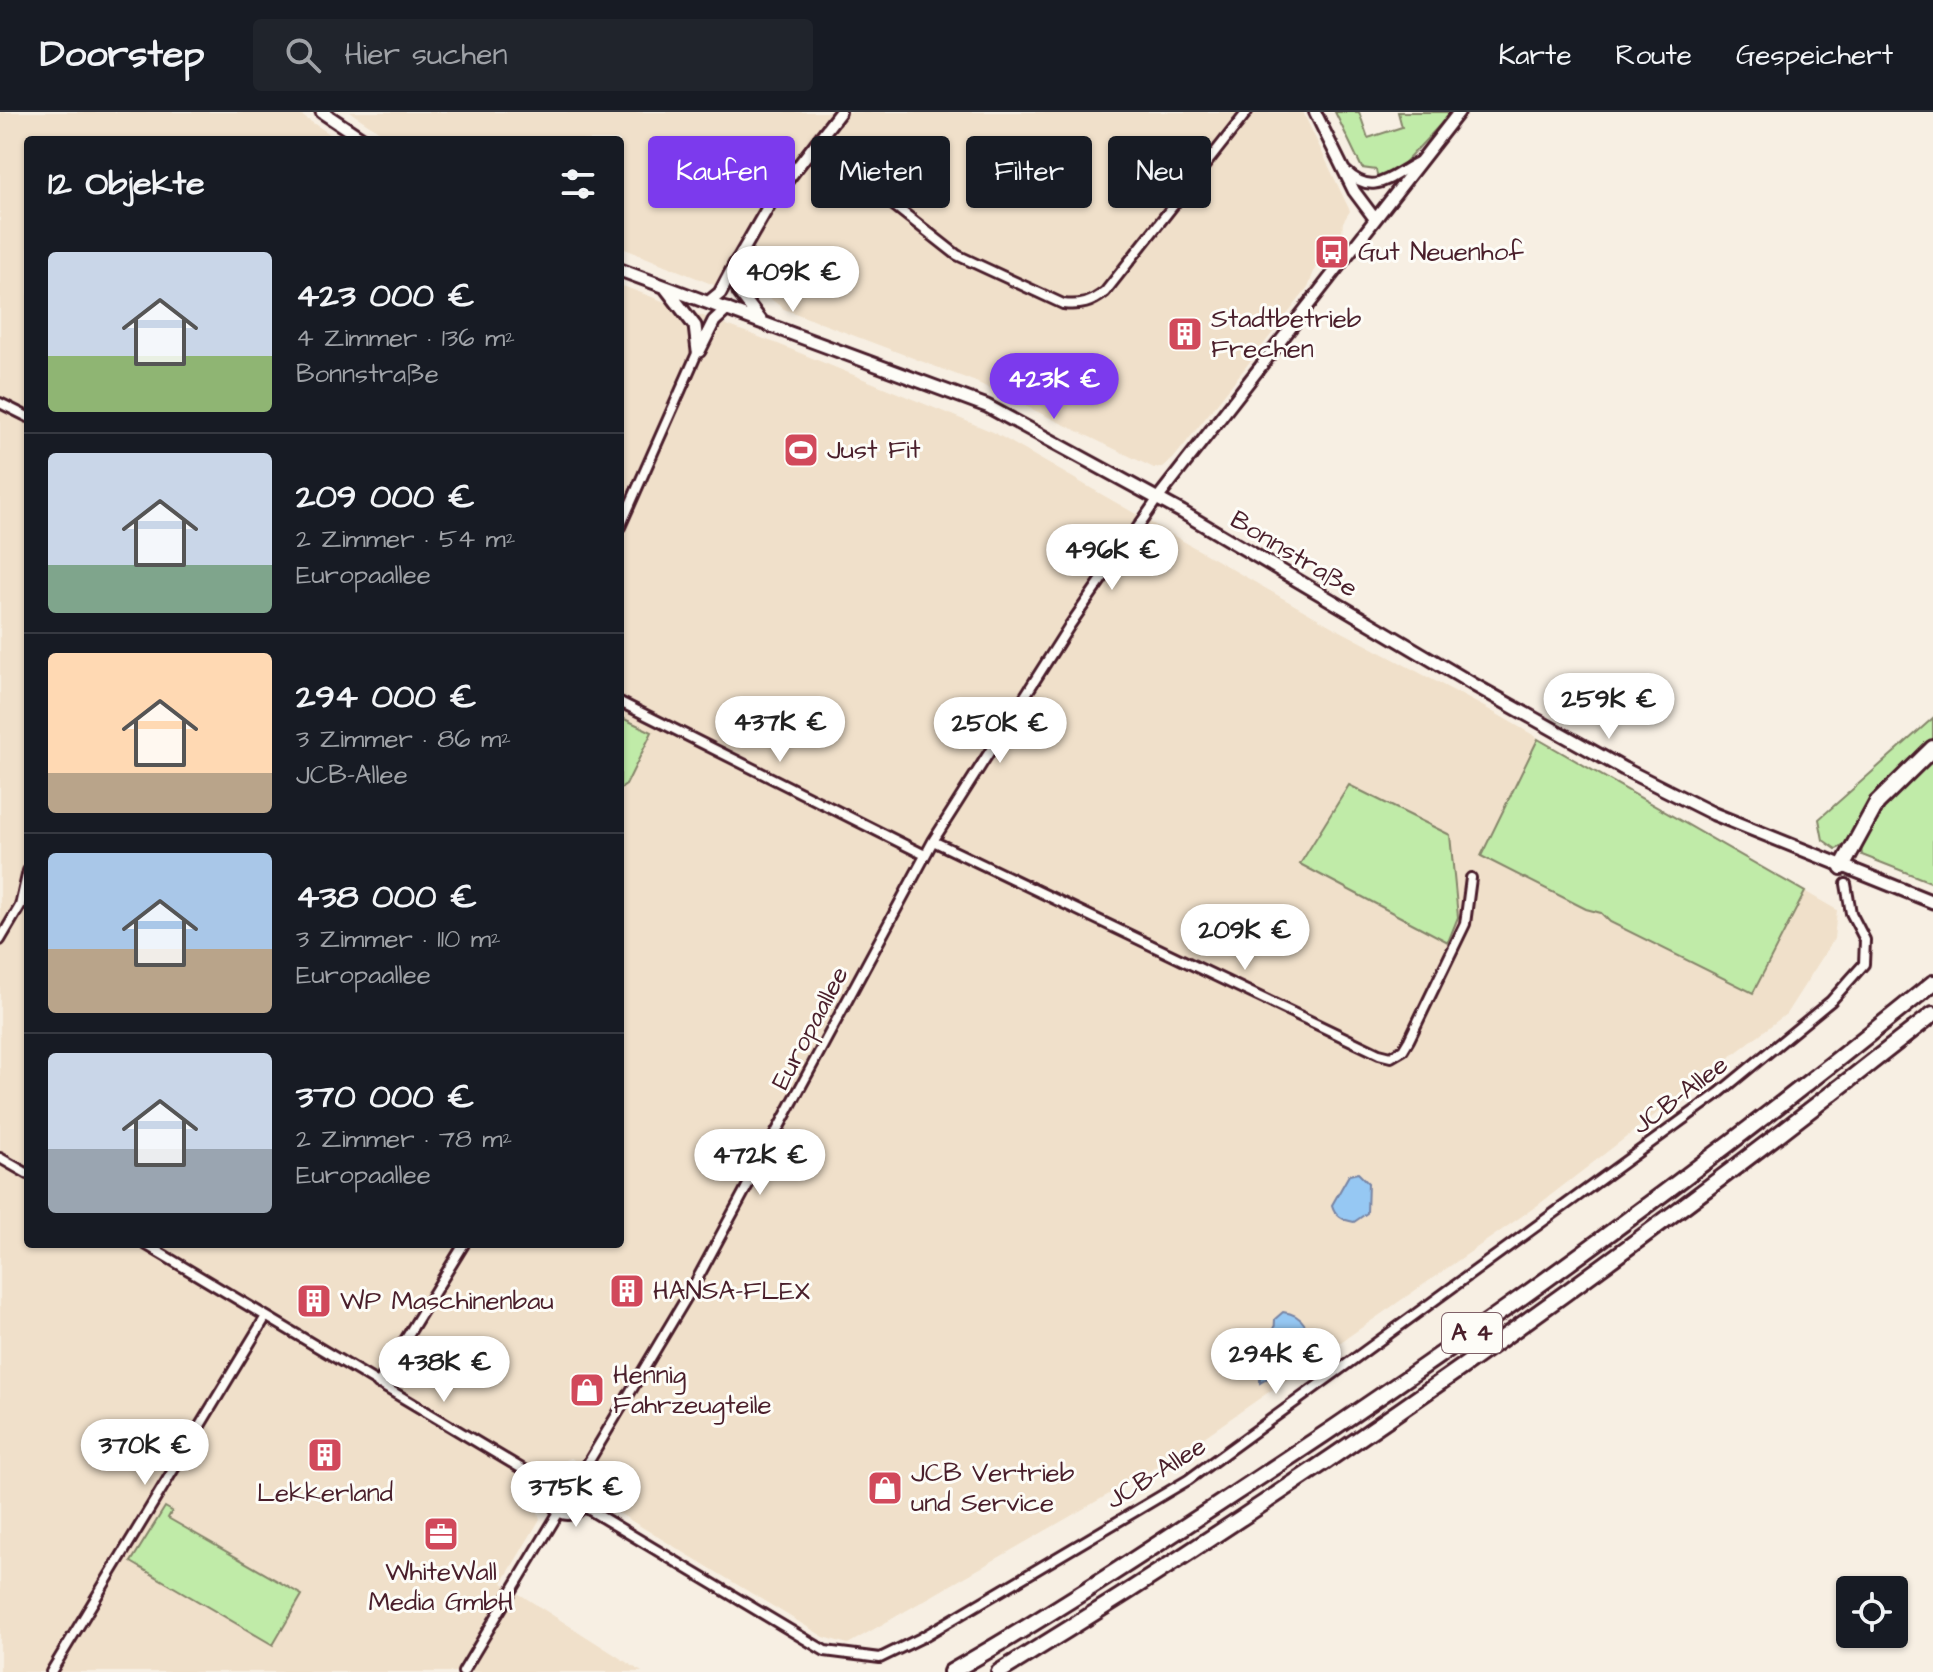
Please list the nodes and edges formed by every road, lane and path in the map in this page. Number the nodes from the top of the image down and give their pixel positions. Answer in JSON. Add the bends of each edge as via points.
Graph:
{"nodes":[{"id":1,"x":322,"y":112,"type":"edge"},
{"id":2,"x":840,"y":112,"type":"edge"},
{"id":3,"x":1315,"y":112,"type":"edge"},
{"id":4,"x":1459,"y":112,"type":"edge"},
{"id":5,"x":1244,"y":113,"type":"edge"},
{"id":6,"x":358,"y":136,"type":"edge"},
{"id":7,"x":822,"y":136,"type":"edge"},
{"id":8,"x":811,"y":150,"type":"edge"},
{"id":9,"x":1422,"y":160,"type":"junction"},
{"id":10,"x":1342,"y":167,"type":"junction"},
{"id":11,"x":897,"y":208,"type":"edge"},
{"id":12,"x":1375,"y":219,"type":"junction"},
{"id":13,"x":737,"y":261,"type":"junction"},
{"id":14,"x":624,"y":271,"type":"edge"},
{"id":15,"x":664,"y":286,"type":"junction"},
{"id":16,"x":709,"y":302,"type":"junction"},
{"id":17,"x":727,"y":309,"type":"junction"},
{"id":18,"x":762,"y":322,"type":"junction"},
{"id":19,"x":698,"y":351,"type":"junction"},
{"id":20,"x":0,"y":403,"type":"edge"},
{"id":21,"x":24,"y":415,"type":"edge"},
{"id":22,"x":1158,"y":498,"type":"junction"},
{"id":23,"x":624,"y":518,"type":"edge"},
{"id":24,"x":624,"y":704,"type":"edge"},
{"id":25,"x":1933,"y":748,"type":"edge"},
{"id":26,"x":933,"y":841,"type":"junction"},
{"id":27,"x":925,"y":855,"type":"junction"},
{"id":28,"x":1842,"y":867,"type":"junction"},
{"id":29,"x":1471,"y":878,"type":"dead end"},
{"id":30,"x":1846,"y":884,"type":"dead end"},
{"id":31,"x":24,"y":888,"type":"edge"},
{"id":32,"x":1933,"y":902,"type":"edge"},
{"id":33,"x":0,"y":940,"type":"edge"},
{"id":34,"x":1933,"y":983,"type":"edge"},
{"id":35,"x":1933,"y":1014,"type":"edge"},
{"id":36,"x":0,"y":1158,"type":"edge"},
{"id":37,"x":24,"y":1172,"type":"edge"},
{"id":38,"x":151,"y":1248,"type":"edge"},
{"id":39,"x":462,"y":1248,"type":"edge"},
{"id":40,"x":265,"y":1318,"type":"junction"},
{"id":41,"x":378,"y":1384,"type":"junction"},
{"id":42,"x":576,"y":1483,"type":"junction"},
{"id":43,"x":554,"y":1488,"type":"junction"},
{"id":44,"x":583,"y":1506,"type":"junction"},
{"id":45,"x":559,"y":1512,"type":"junction"},
{"id":46,"x":51,"y":1672,"type":"edge"},
{"id":47,"x":463,"y":1672,"type":"edge"},
{"id":48,"x":951,"y":1672,"type":"edge"},
{"id":49,"x":999,"y":1672,"type":"edge"}],
"edges":[{"from":1,"to":6,"type":"main road"},
{"from":2,"to":7,"type":"street"},
{"from":3,"to":10,"type":"street"},
{"from":4,"to":9,"type":"street"},
{"from":5,"to":11,"type":"street","via":[[1093,302],[1063,304],[957,255]]},
{"from":8,"to":13,"type":"street","via":[[772,200]]},
{"from":9,"to":10,"type":"street","via":[[1373,185],[1356,180]]},
{"from":9,"to":12,"type":"street"},
{"from":10,"to":12,"type":"street"},
{"from":12,"to":22,"type":"street"},
{"from":13,"to":16,"type":"main road","via":[[724,288]]},
{"from":13,"to":18,"type":"main road","via":[[739,292]]},
{"from":14,"to":15,"type":"main road","name":"Bonnstraße"},
{"from":15,"to":16,"type":"main road","name":"Bonnstraße"},
{"from":15,"to":19,"type":"main road","via":[[695,326]]},
{"from":16,"to":17,"type":"main road","name":"Bonnstraße"},
{"from":17,"to":18,"type":"main road","name":"Bonnstraße"},
{"from":17,"to":19,"type":"main road"},
{"from":18,"to":22,"type":"main road","name":"Bonnstraße","via":[[987,406]]},
{"from":19,"to":23,"type":"street"},
{"from":20,"to":21,"type":"street"},
{"from":22,"to":26,"type":"street","name":"Europaallee"},
{"from":22,"to":28,"type":"main road","name":"Bonnstraße","via":[[1624,769],[1714,814]]},
{"from":24,"to":27,"type":"street"},
{"from":25,"to":28,"type":"highway","via":[[1877,803]]},
{"from":26,"to":27,"type":"street","name":"Europaallee"},
{"from":26,"to":29,"type":"street","via":[[1391,1057],[1409,1040],[1465,924]]},
{"from":27,"to":42,"type":"street","name":"Europaallee","via":[[701,1273]]},
{"from":28,"to":32,"type":"main road","name":"Bonnstraße"},
{"from":30,"to":44,"type":"street","name":"JCB-Allee","via":[[1851,913],[1865,940],[1864,964],[1831,1001],[1719,1093],[1188,1480],[908,1645],[880,1658],[825,1651]]},
{"from":31,"to":33,"type":"street"},
{"from":34,"to":48,"type":"highway","number":"A 4","via":[[1648,1206],[1460,1342],[1152,1548]]},
{"from":35,"to":49,"type":"highway","number":"A 4","via":[[1657,1229],[1496,1346],[1207,1542]]},
{"from":36,"to":37,"type":"street"},
{"from":38,"to":40,"type":"street"},
{"from":39,"to":41,"type":"street"},
{"from":40,"to":41,"type":"street"},
{"from":40,"to":46,"type":"street"},
{"from":41,"to":43,"type":"street"},
{"from":42,"to":43,"type":"street","via":[[564,1481]]},
{"from":42,"to":44,"type":"street","via":[[584,1490]]},
{"from":43,"to":45,"type":"street","via":[[551,1499]]},
{"from":44,"to":45,"type":"street","via":[[572,1514]]},
{"from":45,"to":47,"type":"street"}]}
